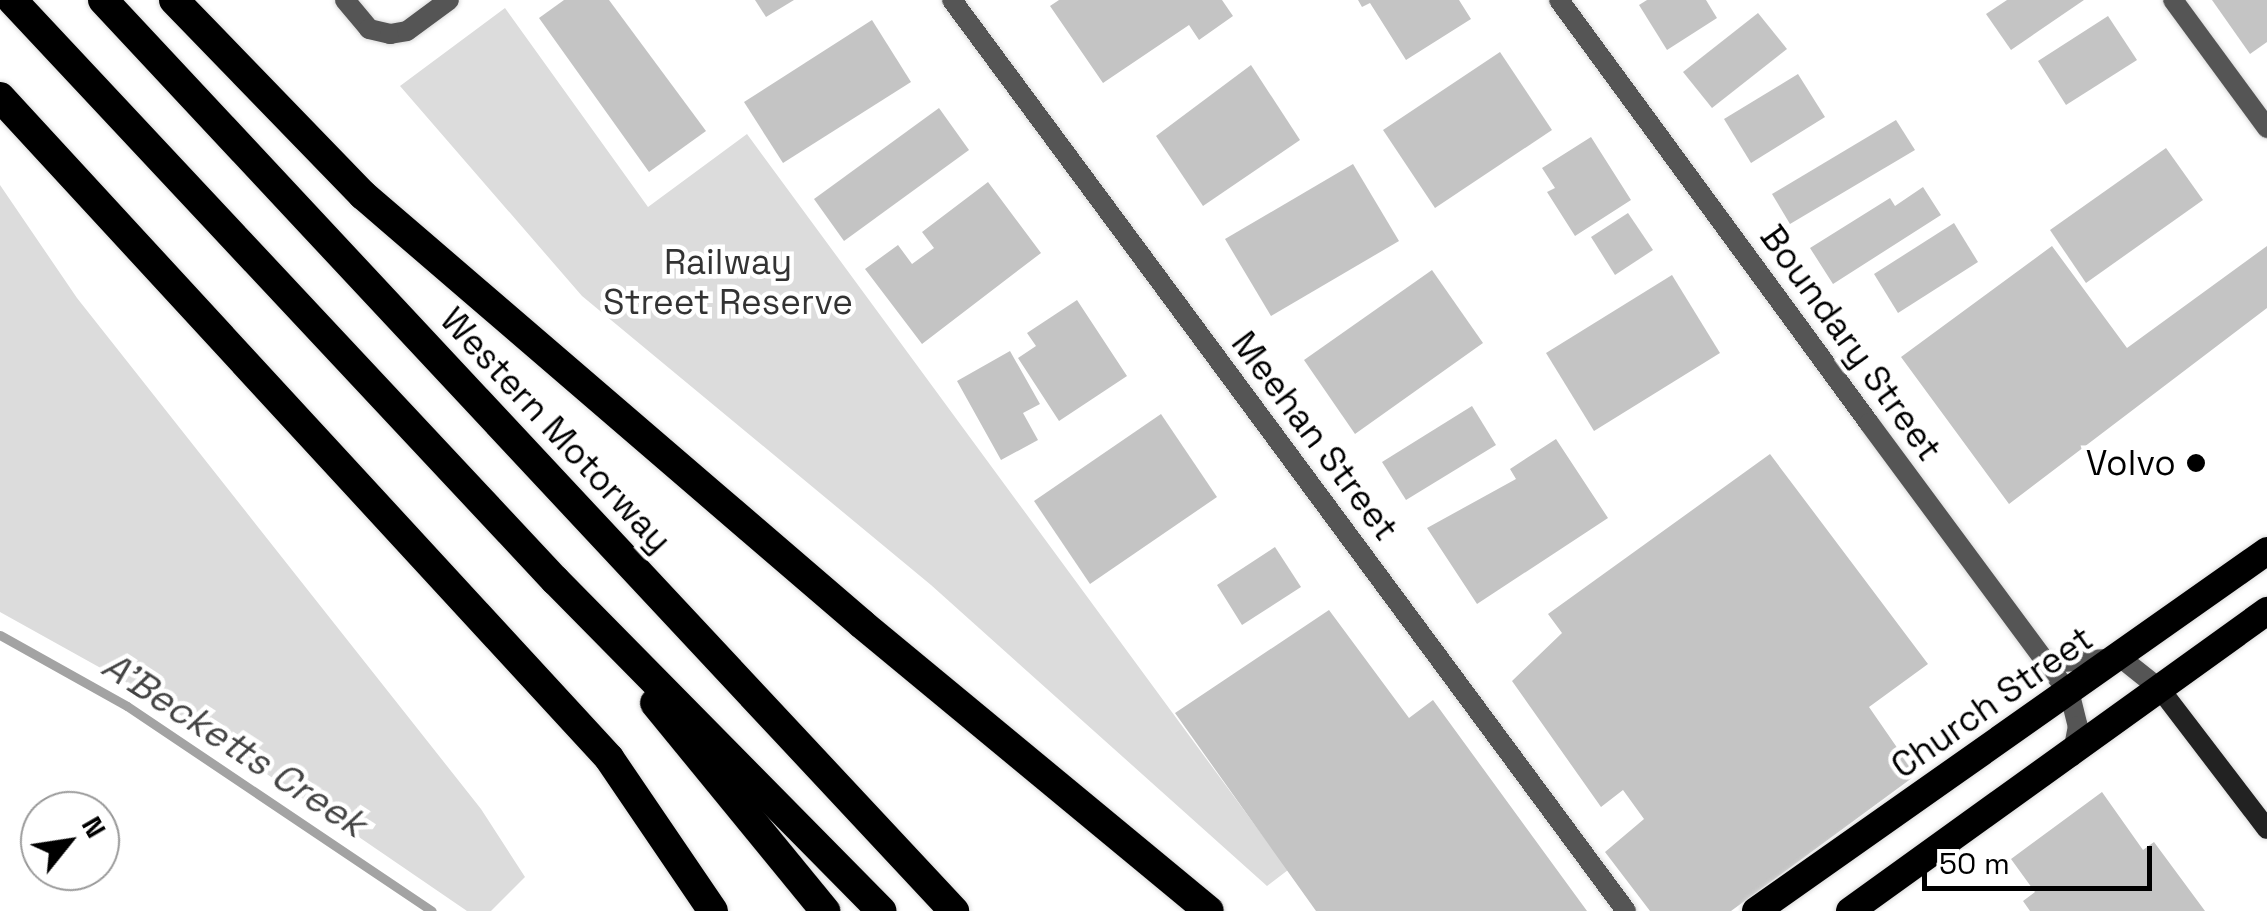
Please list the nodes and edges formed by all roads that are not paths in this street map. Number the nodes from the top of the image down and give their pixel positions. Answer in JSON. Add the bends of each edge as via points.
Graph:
{"nodes":[{"id":1,"x":12,"y":0,"type":"edge"},
{"id":2,"x":103,"y":0,"type":"edge"},
{"id":3,"x":174,"y":0,"type":"edge"},
{"id":4,"x":345,"y":0,"type":"edge"},
{"id":5,"x":450,"y":0,"type":"edge"},
{"id":6,"x":952,"y":0,"type":"edge"},
{"id":7,"x":1559,"y":0,"type":"edge"},
{"id":8,"x":2174,"y":0,"type":"edge"},
{"id":9,"x":0,"y":97,"type":"edge"},
{"id":10,"x":2267,"y":128,"type":"edge"},
{"id":11,"x":2267,"y":550,"type":"edge"},
{"id":12,"x":555,"y":580,"type":"junction"},
{"id":13,"x":2267,"y":611,"type":"edge"},
{"id":14,"x":2122,"y":658,"type":"junction"},
{"id":15,"x":2047,"y":663,"type":"junction"},
{"id":16,"x":2160,"y":689,"type":"junction"},
{"id":17,"x":2070,"y":694,"type":"junction"},
{"id":18,"x":2072,"y":756,"type":"junction"},
{"id":19,"x":2267,"y":829,"type":"edge"},
{"id":20,"x":713,"y":911,"type":"edge"},
{"id":21,"x":825,"y":911,"type":"edge"},
{"id":22,"x":881,"y":911,"type":"edge"},
{"id":23,"x":954,"y":911,"type":"edge"},
{"id":24,"x":1209,"y":911,"type":"edge"},
{"id":25,"x":1626,"y":911,"type":"edge"},
{"id":26,"x":1756,"y":911,"type":"edge"},
{"id":27,"x":1850,"y":911,"type":"edge"}],
"edges":[{"from":1,"to":12,"type":"highway"},
{"from":2,"to":23,"type":"highway","name":"Western Motorway"},
{"from":3,"to":24,"type":"highway","via":[[363,194],[862,624]]},
{"from":4,"to":5,"type":"street","via":[[369,29],[407,31]]},
{"from":6,"to":25,"type":"street","name":"Meehan Street"},
{"from":7,"to":15,"type":"street","name":"Boundary Street"},
{"from":8,"to":10,"type":"street"},
{"from":9,"to":20,"type":"highway","via":[[609,758]]},
{"from":11,"to":14,"type":"highway","name":"Church Street"},
{"from":12,"to":21,"type":"highway"},
{"from":12,"to":22,"type":"highway"},
{"from":13,"to":16,"type":"highway"},
{"from":14,"to":15,"type":"street"},
{"from":14,"to":16,"type":"street"},
{"from":14,"to":17,"type":"highway","name":"Church Street"},
{"from":15,"to":17,"type":"street","name":"Boundary Street"},
{"from":16,"to":18,"type":"highway"},
{"from":16,"to":19,"type":"main road"},
{"from":17,"to":18,"type":"street","via":[[2078,726]]},
{"from":17,"to":26,"type":"highway","name":"Church Street"},
{"from":18,"to":27,"type":"highway"}]}
